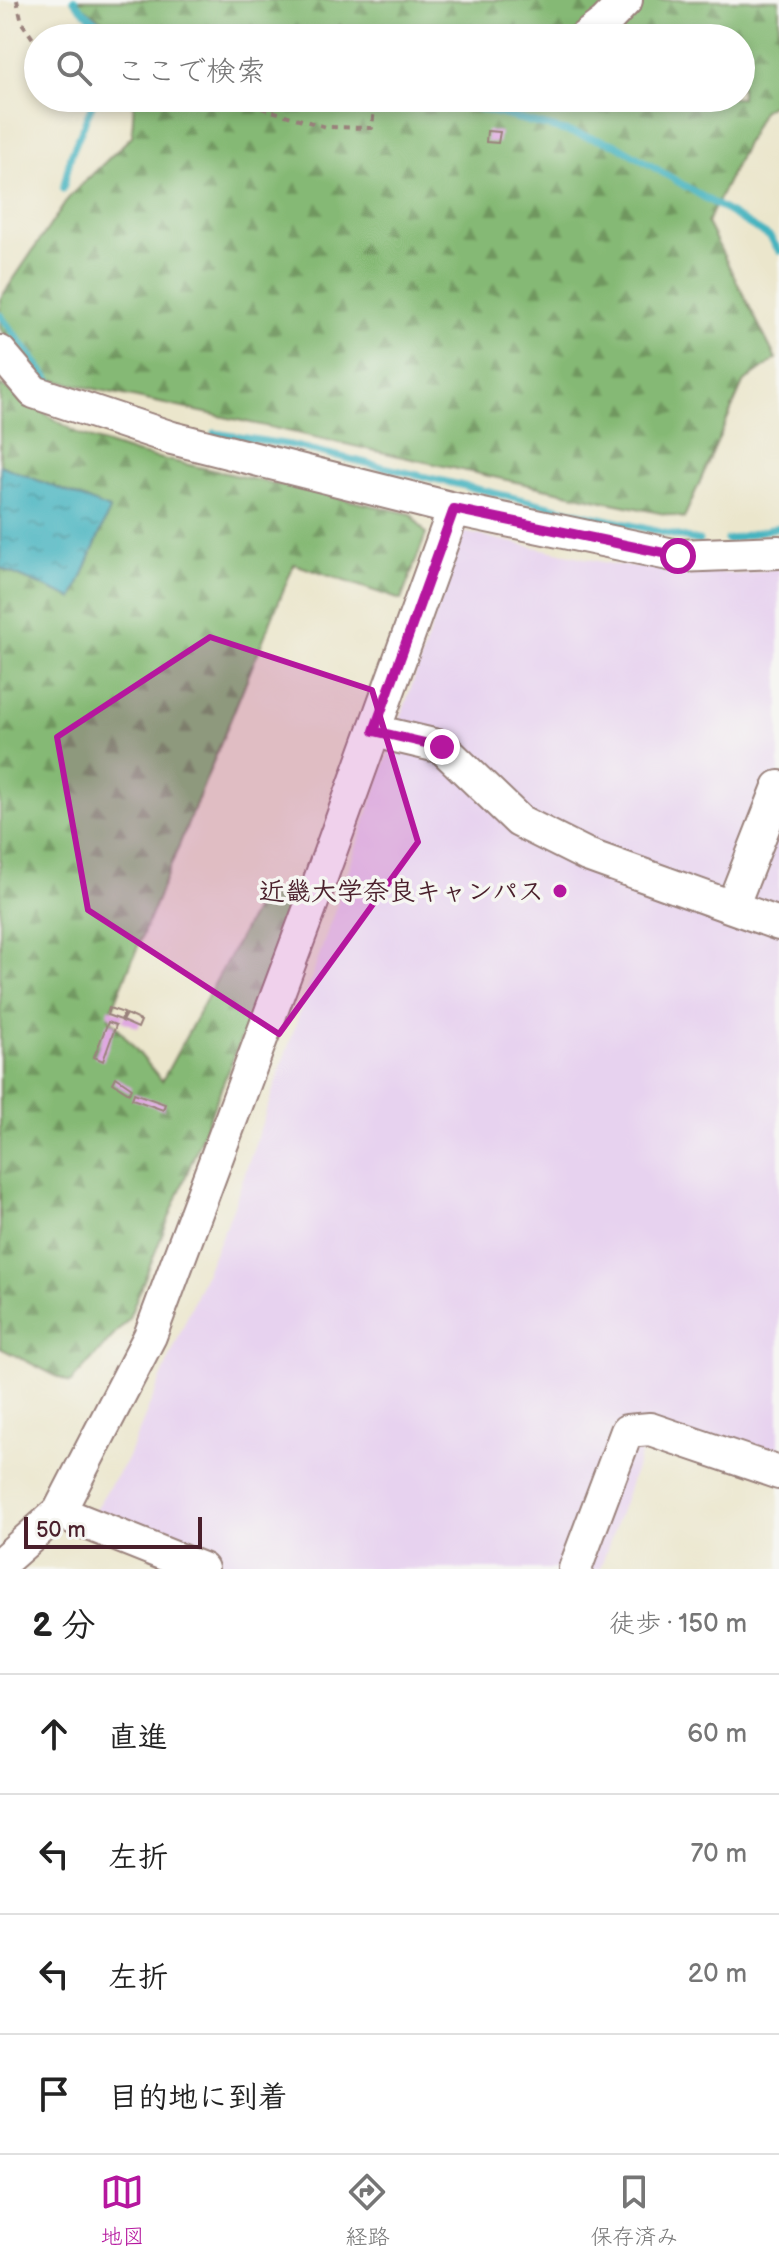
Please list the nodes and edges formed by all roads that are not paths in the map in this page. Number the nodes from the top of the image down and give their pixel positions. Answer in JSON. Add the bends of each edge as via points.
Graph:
{"nodes":[{"id":1,"x":626,"y":0,"type":"edge"},
{"id":2,"x":602,"y":24,"type":"edge"},
{"id":3,"x":0,"y":352,"type":"edge"},
{"id":4,"x":454,"y":509,"type":"junction"},
{"id":5,"x":779,"y":552,"type":"edge"},
{"id":6,"x":374,"y":731,"type":"junction"},
{"id":7,"x":779,"y":787,"type":"edge"},
{"id":8,"x":732,"y":907,"type":"junction"},
{"id":9,"x":779,"y":924,"type":"edge"},
{"id":10,"x":779,"y":1473,"type":"edge"},
{"id":11,"x":59,"y":1512,"type":"junction"},
{"id":12,"x":0,"y":1564,"type":"edge"},
{"id":13,"x":202,"y":1569,"type":"edge"},
{"id":14,"x":575,"y":1569,"type":"edge"}],
"edges":[{"from":1,"to":2,"type":"street"},
{"from":3,"to":4,"type":"street","via":[[34,392],[172,438]]},
{"from":4,"to":5,"type":"street","via":[[678,556]]},
{"from":4,"to":6,"type":"street"},
{"from":6,"to":8,"type":"street","via":[[442,747],[519,821],[587,855]]},
{"from":6,"to":11,"type":"street","via":[[150,1336]]},
{"from":7,"to":8,"type":"street"},
{"from":8,"to":9,"type":"street"},
{"from":10,"to":14,"type":"street","via":[[650,1429],[627,1431]]},
{"from":11,"to":12,"type":"street"},
{"from":11,"to":13,"type":"street"}]}
